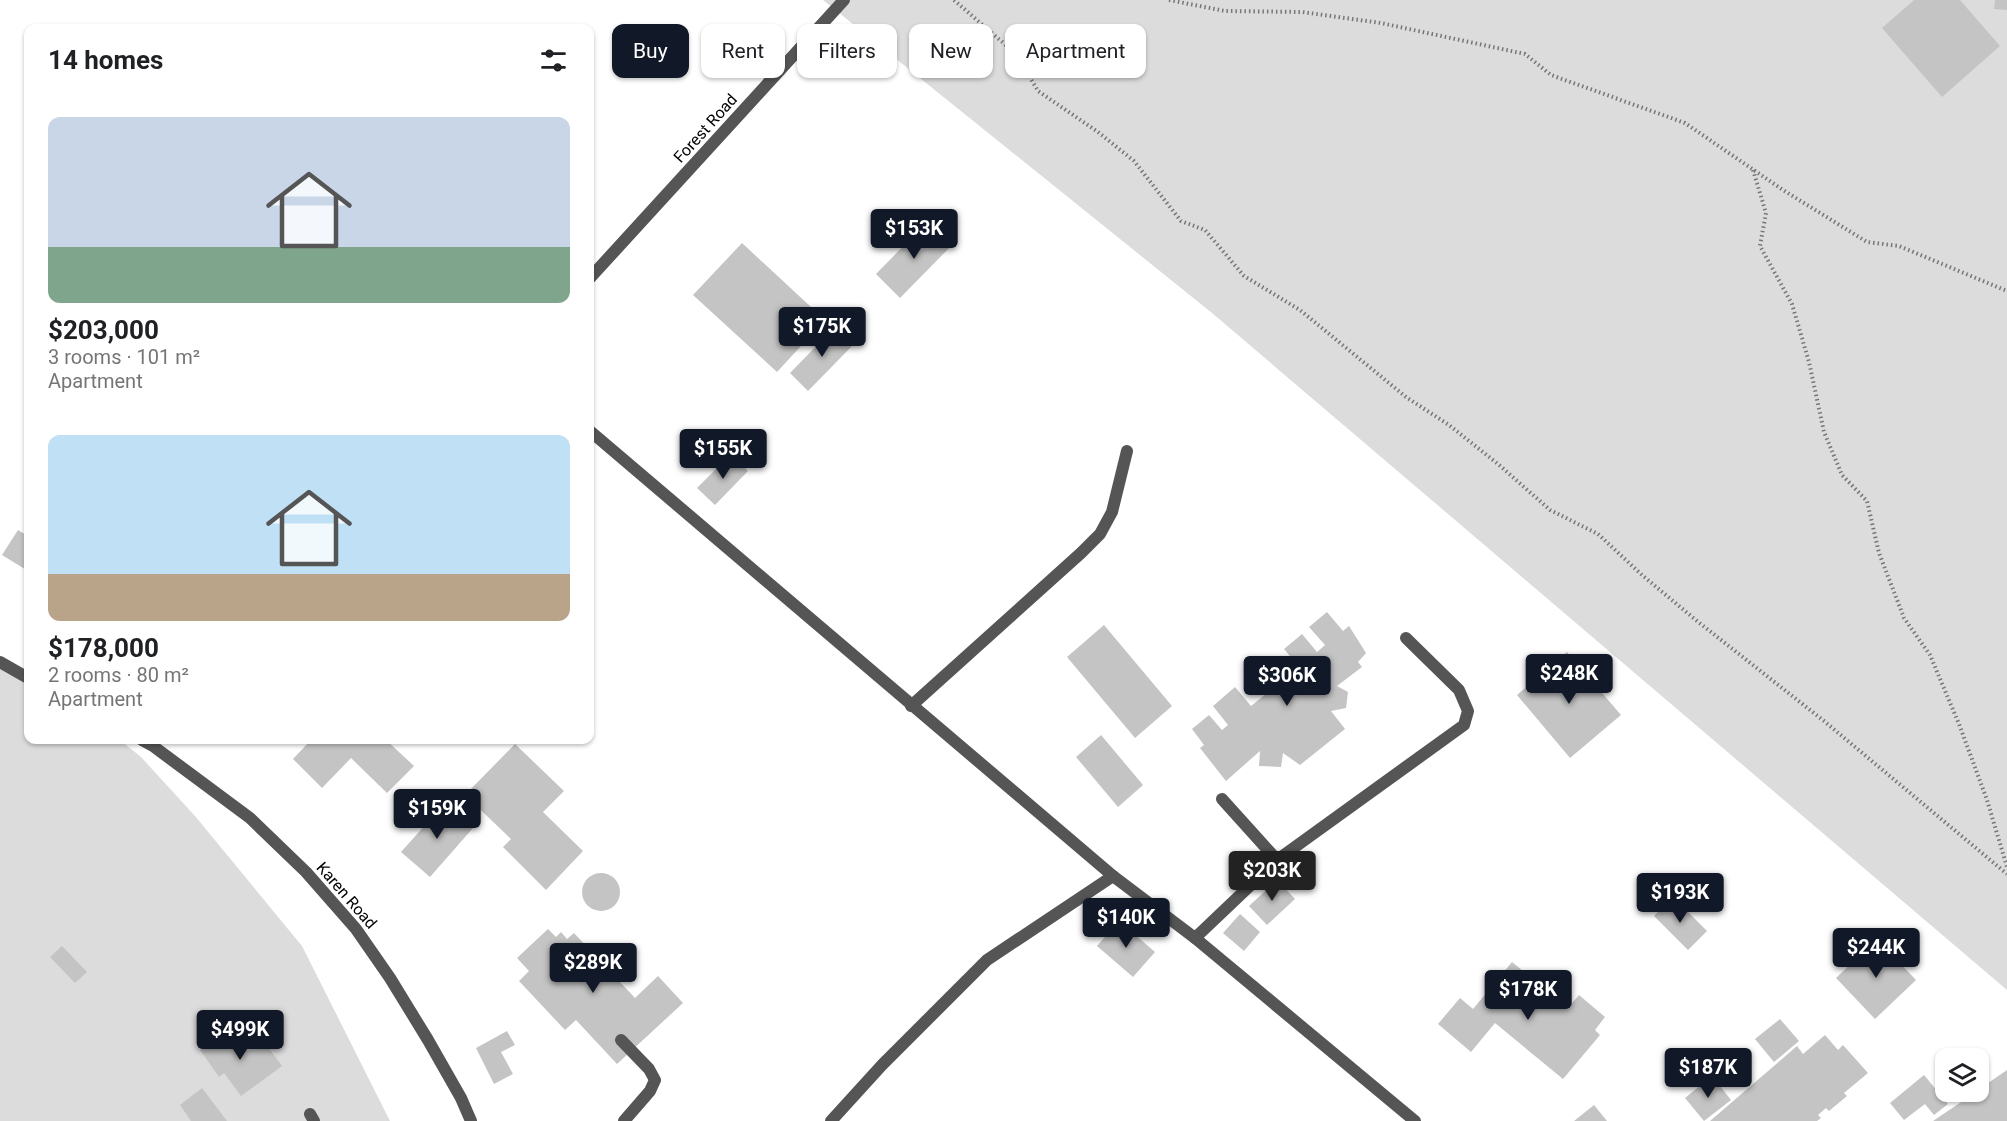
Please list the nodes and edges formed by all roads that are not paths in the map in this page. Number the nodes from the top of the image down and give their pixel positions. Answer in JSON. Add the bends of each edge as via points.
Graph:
{"nodes":[{"id":1,"x":844,"y":0,"type":"edge"},
{"id":2,"x":594,"y":274,"type":"edge"},
{"id":3,"x":594,"y":434,"type":"edge"},
{"id":4,"x":1126,"y":451,"type":"dead end"},
{"id":5,"x":1406,"y":638,"type":"dead end"},
{"id":6,"x":0,"y":662,"type":"edge"},
{"id":7,"x":24,"y":676,"type":"edge"},
{"id":8,"x":911,"y":705,"type":"junction"},
{"id":9,"x":154,"y":744,"type":"edge"},
{"id":10,"x":1222,"y":799,"type":"dead end"},
{"id":11,"x":1277,"y":860,"type":"junction"},
{"id":12,"x":1113,"y":876,"type":"junction"},
{"id":13,"x":1195,"y":938,"type":"junction"},
{"id":14,"x":621,"y":1040,"type":"dead end"},
{"id":15,"x":471,"y":1121,"type":"edge"},
{"id":16,"x":624,"y":1121,"type":"edge"},
{"id":17,"x":831,"y":1121,"type":"edge"},
{"id":18,"x":1416,"y":1121,"type":"edge"}],
"edges":[{"from":1,"to":2,"type":"street","name":"Forest Road"},
{"from":3,"to":8,"type":"street"},
{"from":4,"to":8,"type":"street","via":[[1112,513],[1100,534]]},
{"from":5,"to":11,"type":"street","via":[[1459,690],[1468,711],[1464,725]]},
{"from":6,"to":7,"type":"street"},
{"from":8,"to":12,"type":"street"},
{"from":9,"to":15,"type":"street","name":"Karen Road","via":[[250,818],[306,872],[356,929],[428,1040]]},
{"from":10,"to":11,"type":"street"},
{"from":11,"to":13,"type":"street"},
{"from":12,"to":13,"type":"street"},
{"from":12,"to":17,"type":"street","via":[[987,960]]},
{"from":13,"to":18,"type":"street"},
{"from":14,"to":16,"type":"street","via":[[655,1080]]}]}
